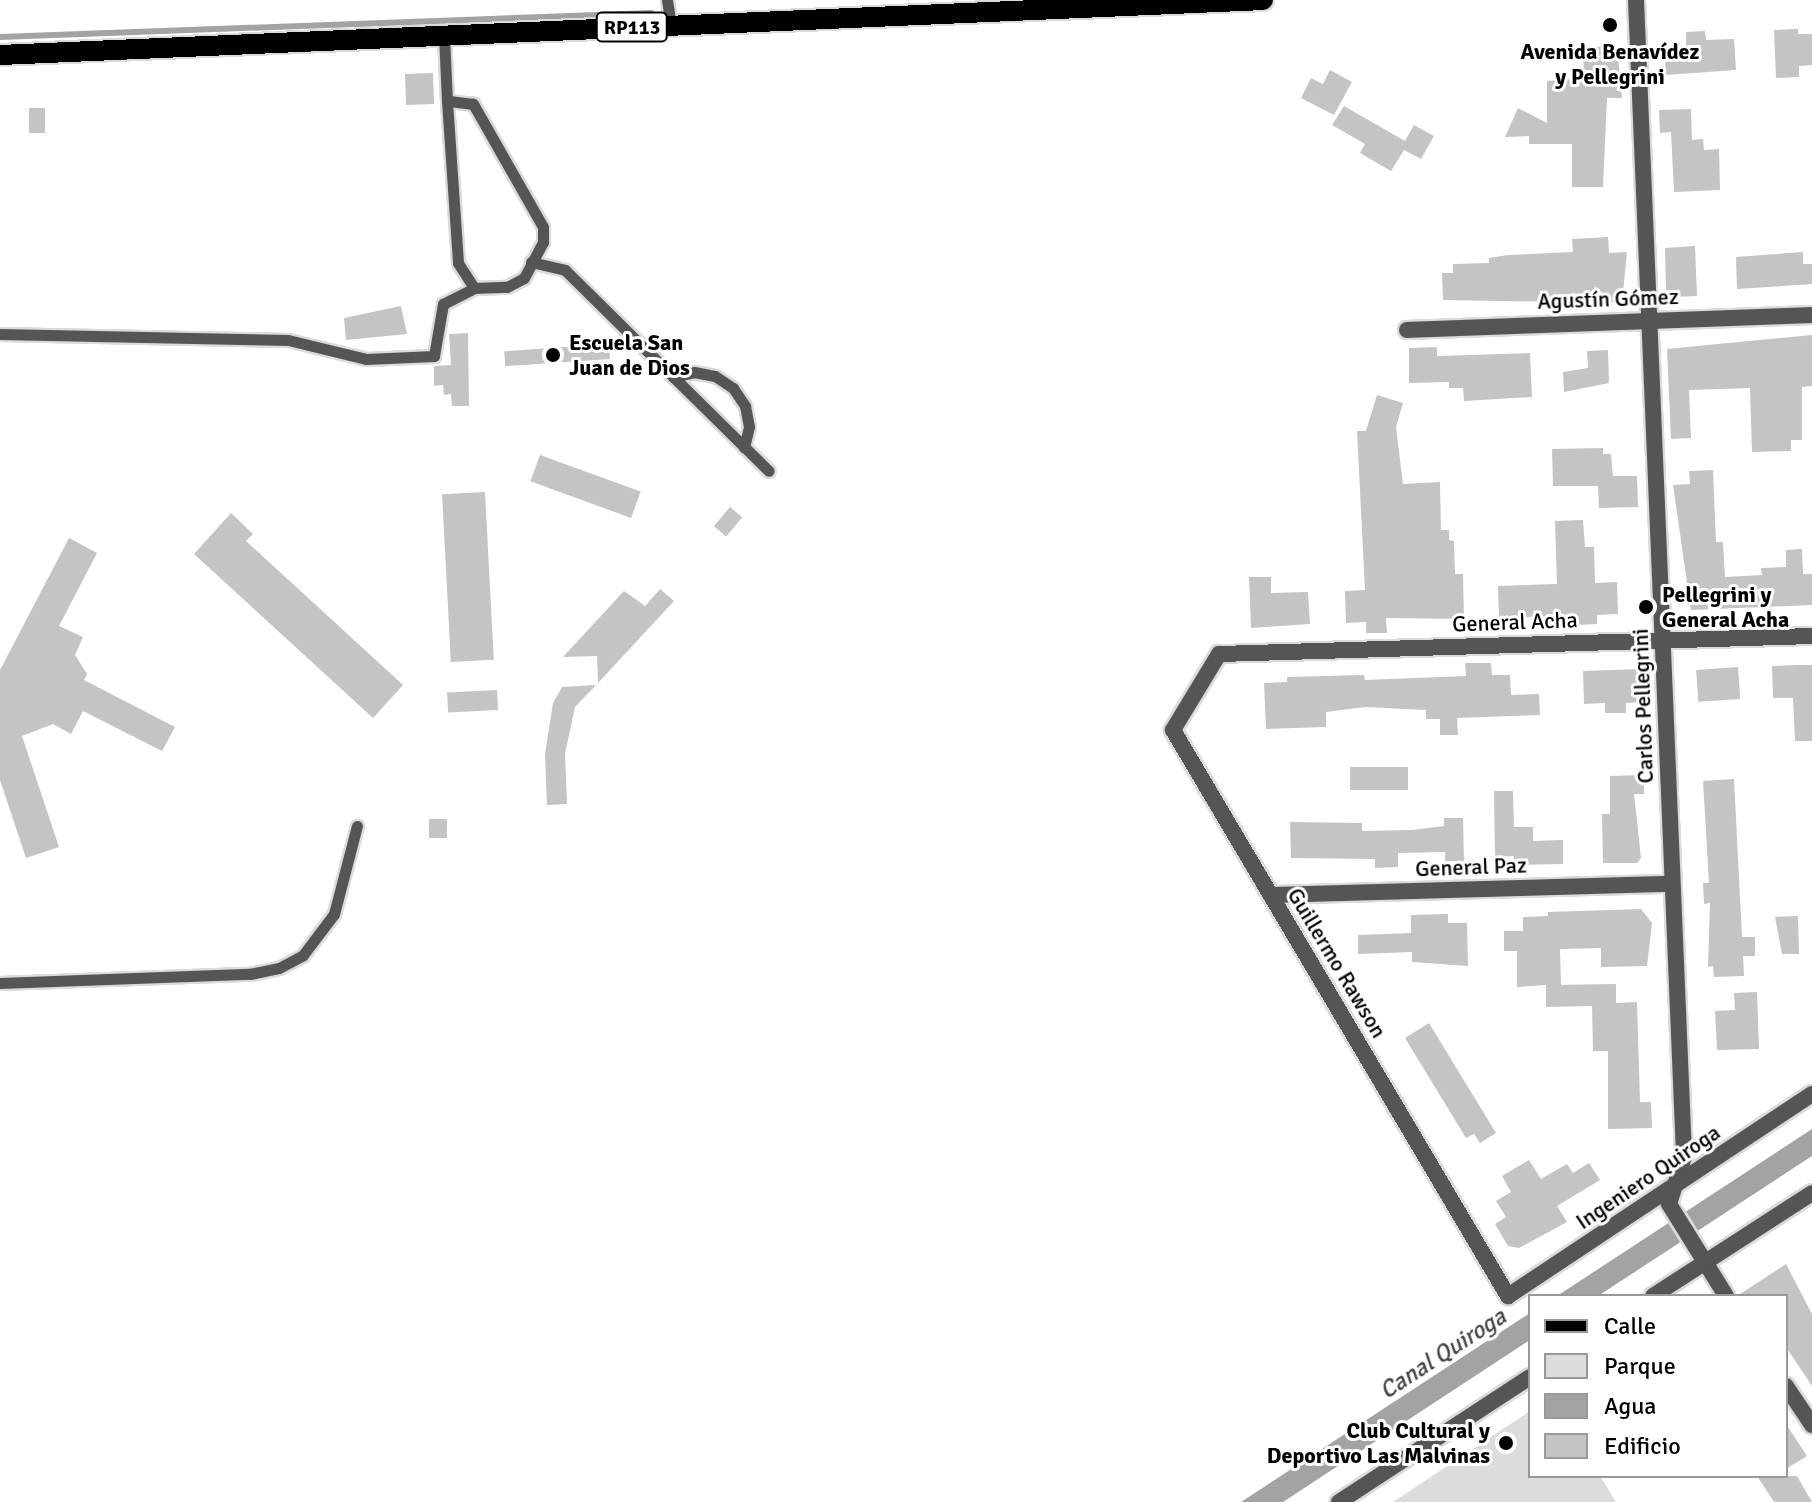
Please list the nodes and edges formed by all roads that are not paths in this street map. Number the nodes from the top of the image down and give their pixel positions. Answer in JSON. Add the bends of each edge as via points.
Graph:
{"nodes":[{"id":1,"x":667,"y":0,"type":"edge"},
{"id":2,"x":1263,"y":0,"type":"edge"},
{"id":3,"x":1636,"y":0,"type":"edge"},
{"id":4,"x":671,"y":26,"type":"junction"},
{"id":5,"x":444,"y":35,"type":"junction"},
{"id":6,"x":0,"y":55,"type":"edge"},
{"id":7,"x":447,"y":101,"type":"junction"},
{"id":8,"x":531,"y":262,"type":"junction"},
{"id":9,"x":474,"y":288,"type":"junction"},
{"id":10,"x":1812,"y":315,"type":"edge"},
{"id":11,"x":1649,"y":319,"type":"junction"},
{"id":12,"x":1407,"y":330,"type":"dead end"},
{"id":13,"x":0,"y":334,"type":"edge"},
{"id":14,"x":673,"y":377,"type":"junction"},
{"id":15,"x":744,"y":447,"type":"junction"},
{"id":16,"x":769,"y":471,"type":"dead end"},
{"id":17,"x":1812,"y":636,"type":"edge"},
{"id":18,"x":1662,"y":640,"type":"junction"},
{"id":19,"x":1219,"y":654,"type":"joint"},
{"id":20,"x":357,"y":826,"type":"dead end"},
{"id":21,"x":1672,"y":884,"type":"junction"},
{"id":22,"x":1271,"y":895,"type":"junction"},
{"id":23,"x":0,"y":983,"type":"edge"},
{"id":24,"x":1812,"y":1094,"type":"edge"},
{"id":25,"x":1675,"y":1185,"type":"junction"},
{"id":26,"x":1812,"y":1193,"type":"edge"},
{"id":27,"x":1704,"y":1263,"type":"junction"},
{"id":28,"x":1656,"y":1294,"type":"edge"},
{"id":29,"x":1725,"y":1294,"type":"edge"},
{"id":30,"x":1508,"y":1296,"type":"joint"},
{"id":31,"x":1528,"y":1378,"type":"edge"},
{"id":32,"x":1788,"y":1389,"type":"edge"},
{"id":33,"x":1812,"y":1425,"type":"edge"},
{"id":34,"x":1339,"y":1502,"type":"edge"}],
"edges":[{"from":1,"to":4,"type":"lane"},
{"from":2,"to":4,"type":"main road","number":"RP113"},
{"from":3,"to":11,"type":"street","name":"Carlos Pellegrini"},
{"from":4,"to":5,"type":"main road","number":"RP113"},
{"from":5,"to":6,"type":"main road","number":"RP113"},
{"from":5,"to":7,"type":"lane"},
{"from":7,"to":8,"type":"lane","via":[[473,104],[543,227],[543,242]]},
{"from":7,"to":9,"type":"lane","via":[[458,263]]},
{"from":8,"to":9,"type":"lane","via":[[524,278],[507,287]]},
{"from":8,"to":14,"type":"lane","via":[[565,270]]},
{"from":9,"to":13,"type":"lane","via":[[443,304],[434,356],[366,359],[272,339]]},
{"from":10,"to":11,"type":"street","name":"Agustín Gómez"},
{"from":11,"to":12,"type":"street","name":"Agustín Gómez"},
{"from":11,"to":18,"type":"street","name":"Carlos Pellegrini"},
{"from":14,"to":15,"type":"lane"},
{"from":14,"to":15,"type":"lane","via":[[694,372],[715,376],[733,388],[745,406],[749,427]]},
{"from":15,"to":16,"type":"lane"},
{"from":17,"to":18,"type":"street","name":"General Acha"},
{"from":18,"to":19,"type":"street","name":"General Acha"},
{"from":18,"to":21,"type":"street","name":"Carlos Pellegrini"},
{"from":19,"to":22,"type":"street","name":"Guillermo Rawson","via":[[1173,730]]},
{"from":20,"to":23,"type":"lane","via":[[334,914],[303,955],[279,968],[250,974]]},
{"from":21,"to":22,"type":"street","name":"General Paz"},
{"from":21,"to":25,"type":"street","name":"Carlos Pellegrini","via":[[1684,1157]]},
{"from":22,"to":30,"type":"street","name":"Guillermo Rawson"},
{"from":24,"to":25,"type":"street","name":"Ingeniero Quiroga"},
{"from":25,"to":27,"type":"street","name":"Carlos Pellegrini","via":[[1669,1204]]},
{"from":25,"to":30,"type":"street","name":"Ingeniero Quiroga"},
{"from":26,"to":27,"type":"street"},
{"from":27,"to":28,"type":"street"},
{"from":27,"to":29,"type":"street","name":"Carlos Pellegrini"},
{"from":31,"to":34,"type":"street"},
{"from":32,"to":33,"type":"street"}]}
